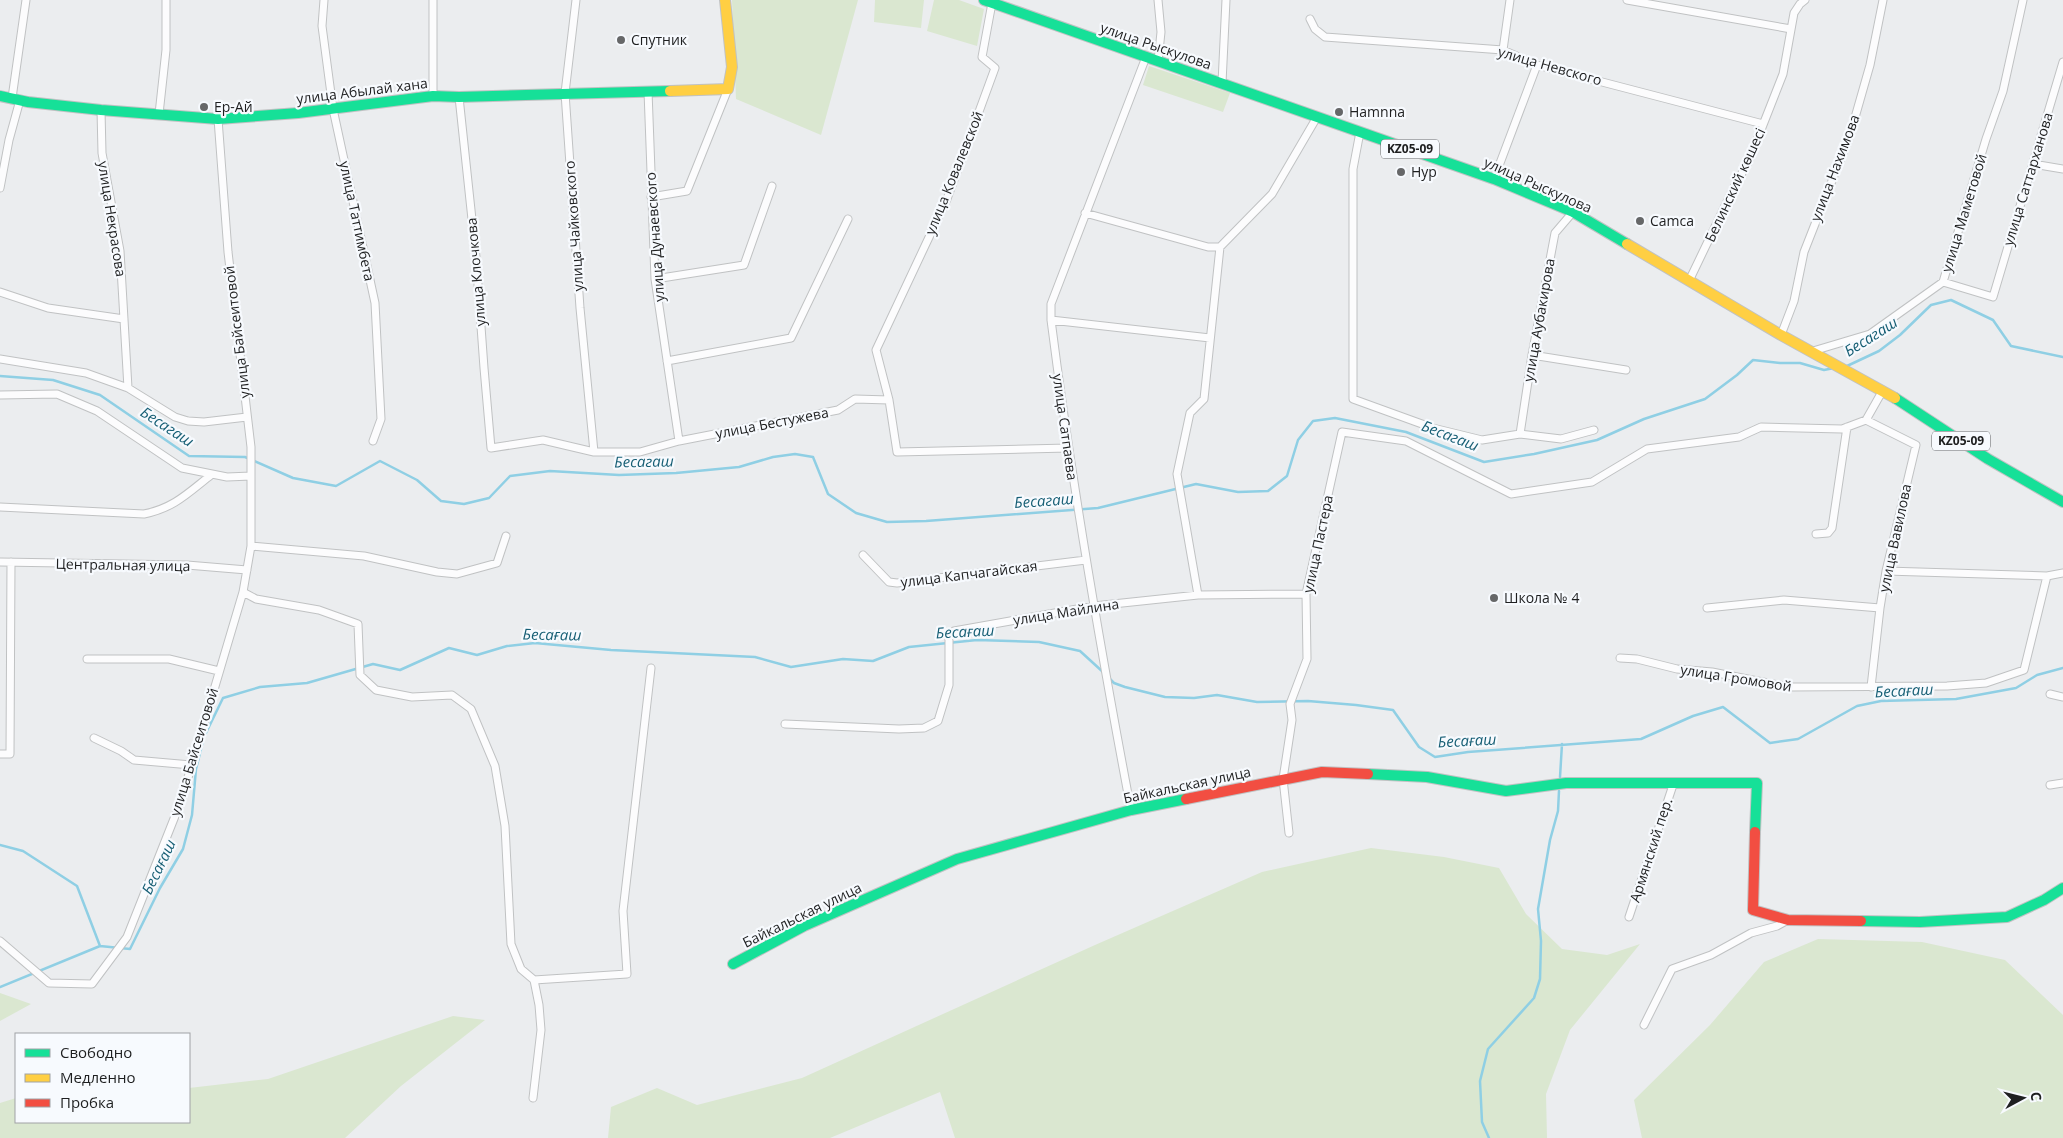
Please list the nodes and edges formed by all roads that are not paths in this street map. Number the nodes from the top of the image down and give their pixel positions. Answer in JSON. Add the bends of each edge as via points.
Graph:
{"nodes":[{"id":1,"x":26,"y":0,"type":"edge"},
{"id":2,"x":166,"y":0,"type":"edge"},
{"id":3,"x":324,"y":0,"type":"edge"},
{"id":4,"x":432,"y":0,"type":"edge"},
{"id":5,"x":576,"y":0,"type":"edge"},
{"id":6,"x":725,"y":0,"type":"edge"},
{"id":7,"x":1158,"y":0,"type":"edge"},
{"id":8,"x":1226,"y":0,"type":"edge"},
{"id":9,"x":1510,"y":0,"type":"edge"},
{"id":10,"x":1627,"y":0,"type":"edge"},
{"id":11,"x":1805,"y":0,"type":"edge"},
{"id":12,"x":1883,"y":0,"type":"edge"},
{"id":13,"x":2023,"y":0,"type":"edge"},
{"id":14,"x":988,"y":1,"type":"edge"},
{"id":15,"x":1310,"y":19,"type":"dead end"},
{"id":16,"x":1791,"y":30,"type":"junction"},
{"id":17,"x":1503,"y":50,"type":"junction"},
{"id":18,"x":1146,"y":57,"type":"junction"},
{"id":19,"x":1158,"y":61,"type":"junction"},
{"id":20,"x":2063,"y":62,"type":"edge"},
{"id":21,"x":1537,"y":65,"type":"junction"},
{"id":22,"x":1222,"y":83,"type":"junction"},
{"id":23,"x":728,"y":89,"type":"junction"},
{"id":24,"x":648,"y":91,"type":"junction"},
{"id":25,"x":565,"y":93,"type":"junction"},
{"id":26,"x":0,"y":96,"type":"edge"},
{"id":27,"x":433,"y":96,"type":"junction"},
{"id":28,"x":458,"y":97,"type":"junction"},
{"id":29,"x":16,"y":99,"type":"junction"},
{"id":30,"x":333,"y":109,"type":"junction"},
{"id":31,"x":101,"y":110,"type":"junction"},
{"id":32,"x":159,"y":114,"type":"junction"},
{"id":33,"x":1318,"y":117,"type":"junction"},
{"id":34,"x":218,"y":119,"type":"junction"},
{"id":35,"x":1764,"y":124,"type":"junction"},
{"id":36,"x":1360,"y":132,"type":"junction"},
{"id":37,"x":2033,"y":164,"type":"junction"},
{"id":38,"x":2063,"y":169,"type":"edge"},
{"id":39,"x":1494,"y":179,"type":"junction"},
{"id":40,"x":772,"y":186,"type":"dead end"},
{"id":41,"x":0,"y":188,"type":"edge"},
{"id":42,"x":651,"y":197,"type":"junction"},
{"id":43,"x":1573,"y":212,"type":"junction"},
{"id":44,"x":1086,"y":214,"type":"junction"},
{"id":45,"x":848,"y":219,"type":"dead end"},
{"id":46,"x":1220,"y":246,"type":"junction"},
{"id":47,"x":655,"y":279,"type":"junction"},
{"id":48,"x":1690,"y":280,"type":"junction"},
{"id":49,"x":1943,"y":282,"type":"junction"},
{"id":50,"x":0,"y":292,"type":"edge"},
{"id":51,"x":124,"y":319,"type":"junction"},
{"id":52,"x":1050,"y":320,"type":"junction"},
{"id":53,"x":1781,"y":334,"type":"junction"},
{"id":54,"x":1210,"y":338,"type":"junction"},
{"id":55,"x":1813,"y":351,"type":"junction"},
{"id":56,"x":1532,"y":355,"type":"junction"},
{"id":57,"x":0,"y":359,"type":"edge"},
{"id":58,"x":667,"y":361,"type":"junction"},
{"id":59,"x":1626,"y":370,"type":"dead end"},
{"id":60,"x":128,"y":388,"type":"junction"},
{"id":61,"x":1883,"y":390,"type":"junction"},
{"id":62,"x":0,"y":395,"type":"edge"},
{"id":63,"x":889,"y":400,"type":"junction"},
{"id":64,"x":247,"y":417,"type":"junction"},
{"id":65,"x":1866,"y":420,"type":"junction"},
{"id":66,"x":1847,"y":427,"type":"junction"},
{"id":67,"x":1594,"y":430,"type":"dead end"},
{"id":68,"x":1520,"y":434,"type":"junction"},
{"id":69,"x":373,"y":441,"type":"dead end"},
{"id":70,"x":679,"y":441,"type":"junction"},
{"id":71,"x":492,"y":448,"type":"joint"},
{"id":72,"x":1068,"y":448,"type":"junction"},
{"id":73,"x":594,"y":452,"type":"junction"},
{"id":74,"x":211,"y":475,"type":"junction"},
{"id":75,"x":251,"y":476,"type":"junction"},
{"id":76,"x":2063,"y":502,"type":"edge"},
{"id":77,"x":0,"y":507,"type":"edge"},
{"id":78,"x":1816,"y":534,"type":"dead end"},
{"id":79,"x":506,"y":536,"type":"dead end"},
{"id":80,"x":251,"y":546,"type":"junction"},
{"id":81,"x":863,"y":555,"type":"dead end"},
{"id":82,"x":1086,"y":560,"type":"junction"},
{"id":83,"x":0,"y":562,"type":"edge"},
{"id":84,"x":10,"y":562,"type":"junction"},
{"id":85,"x":246,"y":570,"type":"junction"},
{"id":86,"x":1886,"y":571,"type":"junction"},
{"id":87,"x":2063,"y":574,"type":"edge"},
{"id":88,"x":2047,"y":576,"type":"junction"},
{"id":89,"x":243,"y":592,"type":"junction"},
{"id":90,"x":1306,"y":594,"type":"junction"},
{"id":91,"x":1198,"y":595,"type":"junction"},
{"id":92,"x":1094,"y":606,"type":"junction"},
{"id":93,"x":1707,"y":608,"type":"dead end"},
{"id":94,"x":1880,"y":608,"type":"junction"},
{"id":95,"x":1620,"y":658,"type":"dead end"},
{"id":96,"x":87,"y":659,"type":"dead end"},
{"id":97,"x":651,"y":668,"type":"dead end"},
{"id":98,"x":219,"y":672,"type":"junction"},
{"id":99,"x":1871,"y":687,"type":"junction"},
{"id":100,"x":2050,"y":694,"type":"dead end"},
{"id":101,"x":2063,"y":696,"type":"edge"},
{"id":102,"x":785,"y":724,"type":"dead end"},
{"id":103,"x":94,"y":738,"type":"dead end"},
{"id":104,"x":0,"y":754,"type":"edge"},
{"id":105,"x":191,"y":765,"type":"junction"},
{"id":106,"x":1283,"y":779,"type":"junction"},
{"id":107,"x":1674,"y":782,"type":"junction"},
{"id":108,"x":2063,"y":783,"type":"edge"},
{"id":109,"x":2050,"y":785,"type":"dead end"},
{"id":110,"x":1131,"y":810,"type":"junction"},
{"id":111,"x":1289,"y":833,"type":"dead end"},
{"id":112,"x":2063,"y":888,"type":"edge"},
{"id":113,"x":1629,"y":917,"type":"dead end"},
{"id":114,"x":1788,"y":920,"type":"junction"},
{"id":115,"x":0,"y":942,"type":"edge"},
{"id":116,"x":733,"y":964,"type":"dead end"},
{"id":117,"x":534,"y":980,"type":"junction"},
{"id":118,"x":1644,"y":1025,"type":"dead end"},
{"id":119,"x":533,"y":1098,"type":"dead end"}],
"edges":[{"from":1,"to":29,"type":"street"},
{"from":2,"to":32,"type":"street","via":[[166,50]]},
{"from":3,"to":30,"type":"street","name":"улица Таттимбета","via":[[322,26]]},
{"from":4,"to":27,"type":"street"},
{"from":5,"to":25,"type":"street","name":"улица Чайковского"},
{"from":6,"to":23,"type":"street","via":[[732,67]]},
{"from":7,"to":19,"type":"street","via":[[1161,32]]},
{"from":8,"to":22,"type":"street"},
{"from":9,"to":17,"type":"street"},
{"from":10,"to":16,"type":"street"},
{"from":11,"to":16,"type":"street","name":"Белинский көшесi","via":[[1794,13]]},
{"from":12,"to":53,"type":"street","name":"улица Нахимова","via":[[1870,65],[1850,135],[1804,252],[1794,301]]},
{"from":13,"to":49,"type":"street","name":"улица Маметовой","via":[[2003,91]]},
{"from":14,"to":18,"type":"street","name":"улица Рыскулова","number":"KZ05-09"},
{"from":14,"to":63,"type":"street","name":"улица Ковалевской","via":[[982,57],[994,68],[947,199],[876,350]]},
{"from":15,"to":17,"type":"street","name":"улица Невского","via":[[1315,29],[1325,37]]},
{"from":16,"to":35,"type":"street","name":"Белинский көшесi","via":[[1783,74]]},
{"from":17,"to":21,"type":"street","name":"улица Невского"},
{"from":18,"to":19,"type":"street","name":"улица Рыскулова","number":"KZ05-09"},
{"from":18,"to":44,"type":"street","name":"улица Сатпаева"},
{"from":19,"to":22,"type":"street","name":"улица Рыскулова","number":"KZ05-09"},
{"from":20,"to":37,"type":"street","name":"улица Саттарханова"},
{"from":21,"to":35,"type":"street","name":"улица Невского"},
{"from":21,"to":39,"type":"street"},
{"from":22,"to":33,"type":"street","name":"улица Рыскулова","number":"KZ05-09"},
{"from":23,"to":24,"type":"street","name":"улица Абылай хана"},
{"from":23,"to":42,"type":"street","via":[[687,191]]},
{"from":24,"to":25,"type":"street","name":"улица Абылай хана"},
{"from":24,"to":42,"type":"street","name":"улица Дунаевского"},
{"from":25,"to":28,"type":"street","name":"улица Абылай хана"},
{"from":25,"to":73,"type":"street","name":"улица Чайковского"},
{"from":26,"to":29,"type":"street","name":"улица Абылай хана"},
{"from":27,"to":28,"type":"street","name":"улица Абылай хана"},
{"from":27,"to":30,"type":"street","name":"улица Абылай хана"},
{"from":28,"to":71,"type":"street","name":"улица Клочкова"},
{"from":29,"to":31,"type":"street","name":"улица Абылай хана"},
{"from":29,"to":41,"type":"street"},
{"from":30,"to":34,"type":"street","name":"улица Абылай хана"},
{"from":30,"to":69,"type":"street","name":"улица Таттимбета","via":[[375,303],[381,418]]},
{"from":31,"to":32,"type":"street","name":"улица Абылай хана"},
{"from":31,"to":51,"type":"street","name":"улица Некрасова","via":[[102,153],[120,251]]},
{"from":32,"to":34,"type":"street","name":"улица Абылай хана"},
{"from":33,"to":36,"type":"street","name":"улица Рыскулова","number":"KZ05-09"},
{"from":33,"to":46,"type":"street","via":[[1272,194]]},
{"from":34,"to":64,"type":"street","name":"улица Байсеитовой","via":[[228,252]]},
{"from":35,"to":48,"type":"street","name":"Белинский көшесi"},
{"from":36,"to":39,"type":"street","name":"улица Рыскулова","number":"KZ05-09"},
{"from":36,"to":68,"type":"street","via":[[1353,169],[1353,400],[1433,428],[1482,440]]},
{"from":37,"to":38,"type":"street"},
{"from":37,"to":49,"type":"street","name":"улица Саттарханова","via":[[1993,297]]},
{"from":39,"to":43,"type":"street","name":"улица Рыскулова","number":"KZ05-09"},
{"from":40,"to":47,"type":"street","via":[[744,265]]},
{"from":42,"to":47,"type":"street","name":"улица Дунаевского"},
{"from":43,"to":48,"type":"street","name":"улица Рыскулова","number":"KZ05-09"},
{"from":43,"to":56,"type":"street","name":"улица Аубакирова","via":[[1555,233]]},
{"from":44,"to":46,"type":"street","via":[[1208,247]]},
{"from":44,"to":52,"type":"street","name":"улица Сатпаева","via":[[1051,304]]},
{"from":45,"to":58,"type":"street","via":[[791,338]]},
{"from":46,"to":54,"type":"street"},
{"from":47,"to":58,"type":"street","name":"улица Дунаевского"},
{"from":48,"to":53,"type":"street","name":"улица Рыскулова","number":"KZ05-09"},
{"from":49,"to":55,"type":"street","name":"улица Маметовой","via":[[1870,334]]},
{"from":50,"to":51,"type":"street","via":[[48,308]]},
{"from":51,"to":60,"type":"street","name":"улица Некрасова"},
{"from":52,"to":54,"type":"street"},
{"from":52,"to":72,"type":"street","name":"улица Сатпаева"},
{"from":53,"to":55,"type":"street","name":"улица Рыскулова","number":"KZ05-09"},
{"from":54,"to":91,"type":"street","via":[[1204,398],[1190,413],[1177,474]]},
{"from":55,"to":61,"type":"street","name":"улица Рыскулова","number":"KZ05-09"},
{"from":56,"to":59,"type":"street"},
{"from":56,"to":68,"type":"street","name":"улица Аубакирова"},
{"from":57,"to":60,"type":"street","via":[[86,373]]},
{"from":58,"to":70,"type":"street","name":"улица Дунаевского"},
{"from":60,"to":64,"type":"street","via":[[175,417],[188,421]]},
{"from":61,"to":65,"type":"street"},
{"from":61,"to":76,"type":"street","name":"улица Рыскулова","number":"KZ05-09","via":[[1988,459]]},
{"from":62,"to":74,"type":"street","via":[[57,394],[97,411],[182,468]]},
{"from":63,"to":70,"type":"street","name":"улица Бестужева","via":[[855,399],[838,410]]},
{"from":63,"to":72,"type":"street","via":[[897,452]]},
{"from":64,"to":75,"type":"street","name":"улица Байсеитовой"},
{"from":65,"to":66,"type":"street"},
{"from":65,"to":86,"type":"street","name":"улица Вавилова","via":[[1916,445]]},
{"from":66,"to":78,"type":"street","via":[[1832,528],[1828,533]]},
{"from":66,"to":90,"type":"street","name":"улица Пастера","via":[[1761,427],[1739,437],[1647,449],[1592,482],[1511,494],[1406,441],[1342,432]]},
{"from":67,"to":68,"type":"street","via":[[1561,439]]},
{"from":70,"to":73,"type":"street","name":"улица Бестужева","via":[[640,452]]},
{"from":71,"to":73,"type":"street","name":"улица Бестужева","via":[[544,440]]},
{"from":72,"to":82,"type":"street","name":"улица Сатпаева"},
{"from":74,"to":75,"type":"street"},
{"from":74,"to":77,"type":"street","via":[[175,504],[144,514]]},
{"from":75,"to":80,"type":"street","name":"улица Байсеитовой"},
{"from":79,"to":80,"type":"street","via":[[497,563],[457,574],[364,556]]},
{"from":80,"to":85,"type":"street","name":"улица Байсеитовой"},
{"from":81,"to":82,"type":"street","name":"улица Капчагайская","via":[[889,582],[897,583]]},
{"from":82,"to":92,"type":"street","name":"улица Сатпаева"},
{"from":83,"to":84,"type":"street","name":"Центральная улица"},
{"from":84,"to":85,"type":"street","name":"Центральная улица","via":[[186,565]]},
{"from":84,"to":104,"type":"street","via":[[10,754]]},
{"from":85,"to":89,"type":"street","name":"улица Байсеитовой"},
{"from":86,"to":88,"type":"street"},
{"from":86,"to":94,"type":"street","name":"улица Вавилова"},
{"from":87,"to":88,"type":"street"},
{"from":88,"to":99,"type":"street","name":"улица Громовой","via":[[2024,670],[1986,684]]},
{"from":89,"to":98,"type":"street","name":"улица Байсеитовой"},
{"from":89,"to":117,"type":"street","via":[[256,599],[318,610],[358,624],[360,675],[376,690],[412,697],[452,695],[471,710],[495,766],[505,826],[511,944],[521,969]]},
{"from":90,"to":91,"type":"street","name":"улица Майлина"},
{"from":90,"to":106,"type":"street","name":"улица Пастера","via":[[1307,660],[1290,704],[1292,720]]},
{"from":91,"to":92,"type":"street","name":"улица Майлина"},
{"from":92,"to":102,"type":"street","name":"улица Майлина","via":[[954,631],[949,638],[949,685],[938,721],[924,728],[899,730]]},
{"from":92,"to":110,"type":"street","name":"улица Сатпаева"},
{"from":93,"to":94,"type":"street","via":[[1784,600]]},
{"from":94,"to":99,"type":"street","name":"улица Вавилова"},
{"from":95,"to":99,"type":"street","name":"улица Громовой","via":[[1789,687]]},
{"from":96,"to":98,"type":"street","via":[[169,659]]},
{"from":97,"to":117,"type":"street","via":[[623,911],[626,974]]},
{"from":98,"to":105,"type":"street","name":"улица Байсеитовой"},
{"from":100,"to":101,"type":"street"},
{"from":103,"to":105,"type":"street","via":[[134,760]]},
{"from":105,"to":115,"type":"street","name":"улица Байсеитовой","via":[[181,801],[127,937],[92,984],[49,983]]},
{"from":106,"to":107,"type":"street","name":"Байкальская улица","via":[[1322,772],[1427,777],[1506,791],[1566,783]]},
{"from":106,"to":110,"type":"street","name":"Байкальская улица"},
{"from":106,"to":111,"type":"street","name":"улица Пастера"},
{"from":107,"to":113,"type":"street","name":"Армянский пер."},
{"from":107,"to":114,"type":"street","name":"Байкальская улица","via":[[1756,784],[1753,910]]},
{"from":108,"to":109,"type":"street"},
{"from":110,"to":116,"type":"street","name":"Байкальская улица","via":[[957,860],[804,926]]},
{"from":112,"to":114,"type":"street","via":[[2007,917],[1920,922]]},
{"from":114,"to":118,"type":"street","via":[[1751,933],[1712,955],[1672,969]]},
{"from":117,"to":119,"type":"street","via":[[541,1030]]}]}
